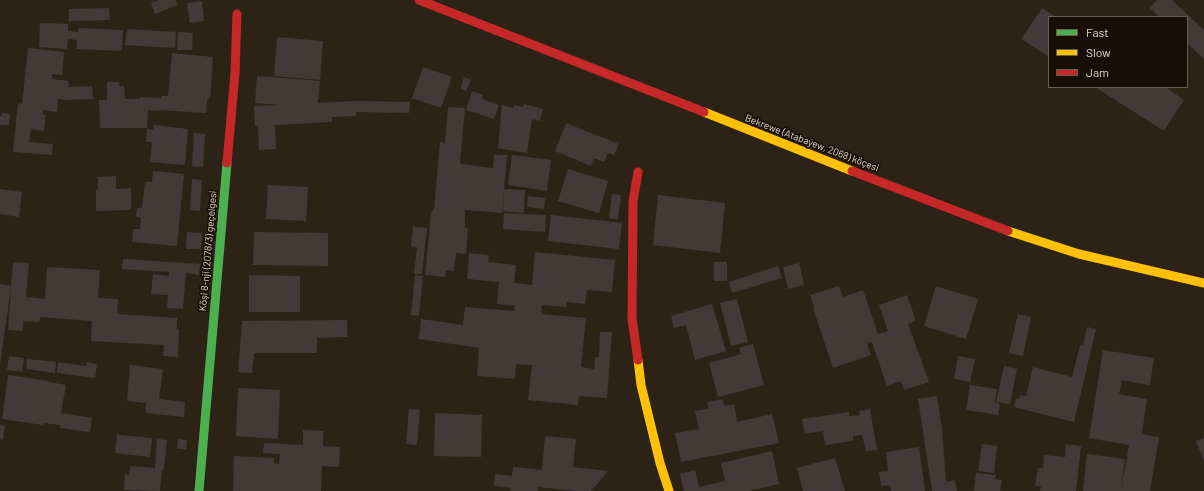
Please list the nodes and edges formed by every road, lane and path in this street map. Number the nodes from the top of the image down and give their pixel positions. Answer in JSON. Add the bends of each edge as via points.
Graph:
{"nodes":[{"id":1,"x":419,"y":0,"type":"edge"},
{"id":2,"x":237,"y":14,"type":"dead end"},
{"id":3,"x":638,"y":172,"type":"dead end"},
{"id":4,"x":1204,"y":283,"type":"edge"},
{"id":5,"x":199,"y":491,"type":"edge"},
{"id":6,"x":669,"y":491,"type":"edge"}],
"edges":[{"from":1,"to":4,"type":"main road","name":"Bekrewe (Atabaýew, 2068) köçesi","via":[[1002,229],[1079,254]]},
{"from":2,"to":5,"type":"main road","name":"Köşi 8-nji (2078/3) geçelgesi","via":[[235,73]]},
{"from":3,"to":6,"type":"main road","via":[[633,201],[632,319],[641,385]]}]}
